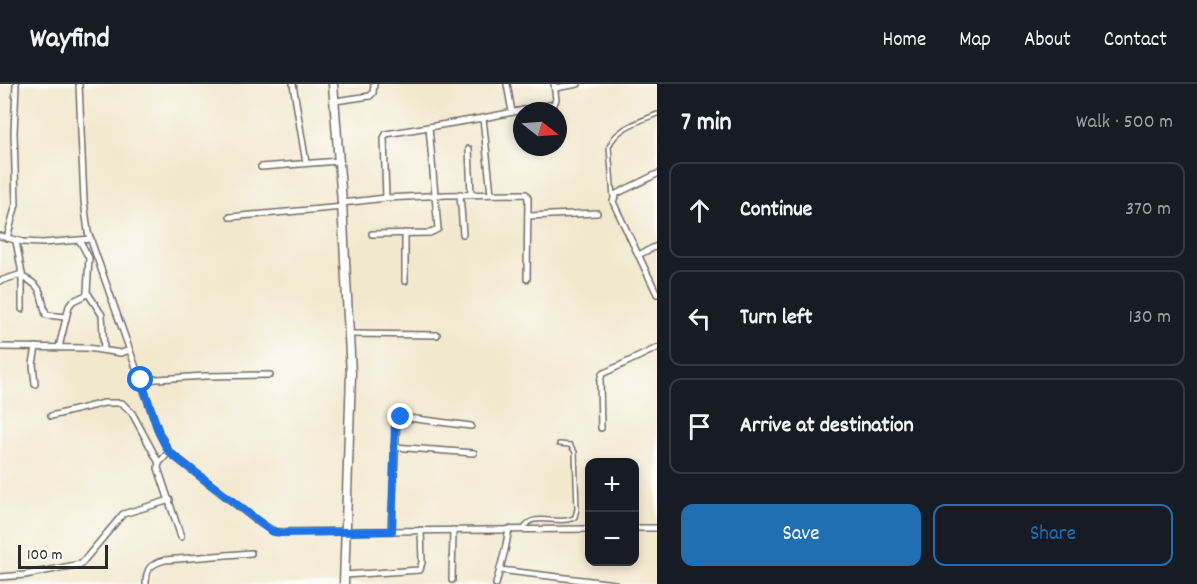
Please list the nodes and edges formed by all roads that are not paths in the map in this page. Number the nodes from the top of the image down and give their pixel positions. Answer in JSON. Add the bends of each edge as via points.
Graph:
{"nodes":[{"id":1,"x":16,"y":84,"type":"edge"},
{"id":2,"x":80,"y":84,"type":"edge"},
{"id":3,"x":293,"y":84,"type":"edge"},
{"id":4,"x":333,"y":84,"type":"edge"},
{"id":5,"x":374,"y":84,"type":"edge"},
{"id":6,"x":507,"y":84,"type":"edge"},
{"id":7,"x":578,"y":84,"type":"edge"},
{"id":8,"x":554,"y":86,"type":"edge"},
{"id":9,"x":335,"y":101,"type":"junction"},
{"id":10,"x":512,"y":112,"type":"junction"},
{"id":11,"x":657,"y":114,"type":"edge"},
{"id":12,"x":483,"y":118,"type":"junction"},
{"id":13,"x":429,"y":127,"type":"junction"},
{"id":14,"x":470,"y":149,"type":"dead end"},
{"id":15,"x":339,"y":160,"type":"junction"},
{"id":16,"x":306,"y":163,"type":"junction"},
{"id":17,"x":261,"y":167,"type":"dead end"},
{"id":18,"x":657,"y":174,"type":"edge"},
{"id":19,"x":460,"y":194,"type":"junction"},
{"id":20,"x":471,"y":194,"type":"junction"},
{"id":21,"x":491,"y":194,"type":"junction"},
{"id":22,"x":435,"y":195,"type":"junction"},
{"id":23,"x":386,"y":198,"type":"junction"},
{"id":24,"x":613,"y":202,"type":"junction"},
{"id":25,"x":343,"y":205,"type":"junction"},
{"id":26,"x":597,"y":213,"type":"dead end"},
{"id":27,"x":528,"y":216,"type":"junction"},
{"id":28,"x":230,"y":217,"type":"dead end"},
{"id":29,"x":405,"y":232,"type":"junction"},
{"id":30,"x":372,"y":234,"type":"dead end"},
{"id":31,"x":463,"y":234,"type":"dead end"},
{"id":32,"x":0,"y":236,"type":"edge"},
{"id":33,"x":7,"y":238,"type":"junction"},
{"id":34,"x":87,"y":240,"type":"junction"},
{"id":35,"x":16,"y":241,"type":"junction"},
{"id":36,"x":657,"y":246,"type":"edge"},
{"id":37,"x":638,"y":255,"type":"junction"},
{"id":38,"x":22,"y":276,"type":"junction"},
{"id":39,"x":527,"y":279,"type":"dead end"},
{"id":40,"x":0,"y":281,"type":"edge"},
{"id":41,"x":405,"y":281,"type":"dead end"},
{"id":42,"x":88,"y":294,"type":"junction"},
{"id":43,"x":657,"y":294,"type":"edge"},
{"id":44,"x":22,"y":309,"type":"dead end"},
{"id":45,"x":66,"y":317,"type":"junction"},
{"id":46,"x":349,"y":334,"type":"junction"},
{"id":47,"x":437,"y":335,"type":"dead end"},
{"id":48,"x":0,"y":347,"type":"edge"},
{"id":49,"x":36,"y":347,"type":"junction"},
{"id":50,"x":59,"y":347,"type":"junction"},
{"id":51,"x":657,"y":348,"type":"edge"},
{"id":52,"x":104,"y":350,"type":"junction"},
{"id":53,"x":127,"y":351,"type":"junction"},
{"id":54,"x":270,"y":375,"type":"dead end"},
{"id":55,"x":141,"y":380,"type":"junction"},
{"id":56,"x":35,"y":384,"type":"dead end"},
{"id":57,"x":51,"y":416,"type":"dead end"},
{"id":58,"x":471,"y":426,"type":"dead end"},
{"id":59,"x":602,"y":428,"type":"dead end"},
{"id":60,"x":559,"y":444,"type":"dead end"},
{"id":61,"x":394,"y":447,"type":"junction"},
{"id":62,"x":169,"y":452,"type":"junction"},
{"id":63,"x":474,"y":453,"type":"dead end"},
{"id":64,"x":159,"y":462,"type":"junction"},
{"id":65,"x":170,"y":500,"type":"junction"},
{"id":66,"x":639,"y":528,"type":"edge"},
{"id":67,"x":657,"y":528,"type":"edge"},
{"id":68,"x":508,"y":529,"type":"junction"},
{"id":69,"x":524,"y":529,"type":"junction"},
{"id":70,"x":585,"y":529,"type":"edge"},
{"id":71,"x":421,"y":530,"type":"junction"},
{"id":72,"x":453,"y":530,"type":"junction"},
{"id":73,"x":392,"y":531,"type":"junction"},
{"id":74,"x":345,"y":532,"type":"junction"},
{"id":75,"x":181,"y":537,"type":"dead end"},
{"id":76,"x":251,"y":553,"type":"dead end"},
{"id":77,"x":500,"y":570,"type":"junction"},
{"id":78,"x":0,"y":577,"type":"edge"},
{"id":79,"x":344,"y":579,"type":"edge"},
{"id":80,"x":452,"y":580,"type":"dead end"},
{"id":81,"x":146,"y":584,"type":"edge"},
{"id":82,"x":496,"y":584,"type":"edge"},
{"id":83,"x":615,"y":584,"type":"edge"}],
"edges":[{"from":1,"to":33,"type":"street","via":[[16,204]]},
{"from":2,"to":34,"type":"street"},
{"from":3,"to":16,"type":"street"},
{"from":4,"to":9,"type":"main road"},
{"from":5,"to":9,"type":"street","via":[[370,96]]},
{"from":6,"to":10,"type":"street"},
{"from":7,"to":8,"type":"street"},
{"from":8,"to":10,"type":"street","via":[[554,104]]},
{"from":9,"to":15,"type":"main road"},
{"from":10,"to":12,"type":"street"},
{"from":11,"to":24,"type":"lane","via":[[626,128],[611,141]]},
{"from":12,"to":13,"type":"street"},
{"from":12,"to":21,"type":"street"},
{"from":13,"to":22,"type":"street"},
{"from":13,"to":23,"type":"street","via":[[384,135]]},
{"from":14,"to":20,"type":"street"},
{"from":15,"to":16,"type":"street"},
{"from":15,"to":25,"type":"main road"},
{"from":16,"to":17,"type":"street"},
{"from":18,"to":24,"type":"street","via":[[616,194]]},
{"from":19,"to":20,"type":"street"},
{"from":19,"to":22,"type":"street"},
{"from":19,"to":31,"type":"street"},
{"from":20,"to":21,"type":"street"},
{"from":21,"to":27,"type":"street","via":[[526,194]]},
{"from":22,"to":23,"type":"street"},
{"from":22,"to":29,"type":"street","via":[[437,231]]},
{"from":23,"to":25,"type":"street"},
{"from":24,"to":37,"type":"street"},
{"from":25,"to":28,"type":"street"},
{"from":25,"to":46,"type":"main road"},
{"from":26,"to":27,"type":"street"},
{"from":27,"to":39,"type":"street"},
{"from":29,"to":30,"type":"street"},
{"from":29,"to":41,"type":"street"},
{"from":32,"to":33,"type":"street"},
{"from":33,"to":35,"type":"street"},
{"from":34,"to":35,"type":"street"},
{"from":34,"to":42,"type":"street"},
{"from":34,"to":53,"type":"street"},
{"from":35,"to":38,"type":"street"},
{"from":36,"to":37,"type":"street"},
{"from":37,"to":43,"type":"street"},
{"from":38,"to":40,"type":"street"},
{"from":38,"to":44,"type":"street"},
{"from":38,"to":45,"type":"street","via":[[39,288],[46,315]]},
{"from":42,"to":45,"type":"street","via":[[70,303]]},
{"from":42,"to":52,"type":"street","via":[[102,315]]},
{"from":45,"to":50,"type":"street"},
{"from":46,"to":47,"type":"street"},
{"from":46,"to":74,"type":"main road"},
{"from":48,"to":49,"type":"street"},
{"from":49,"to":50,"type":"street"},
{"from":49,"to":56,"type":"street"},
{"from":50,"to":52,"type":"street"},
{"from":51,"to":59,"type":"street","via":[[602,374]]},
{"from":52,"to":53,"type":"street"},
{"from":53,"to":55,"type":"street"},
{"from":54,"to":55,"type":"street"},
{"from":55,"to":62,"type":"street"},
{"from":57,"to":64,"type":"street","via":[[104,403],[122,403],[132,413]]},
{"from":58,"to":61,"type":"street","via":[[399,417],[395,422]]},
{"from":60,"to":69,"type":"lane","via":[[570,445],[575,452],[575,517],[565,521],[531,520]]},
{"from":61,"to":63,"type":"street"},
{"from":61,"to":73,"type":"street"},
{"from":62,"to":64,"type":"street"},
{"from":62,"to":74,"type":"street","via":[[271,531]]},
{"from":64,"to":65,"type":"street"},
{"from":65,"to":75,"type":"street"},
{"from":65,"to":78,"type":"street","via":[[123,514],[81,564]]},
{"from":66,"to":67,"type":"street"},
{"from":68,"to":69,"type":"street"},
{"from":68,"to":72,"type":"street"},
{"from":68,"to":77,"type":"street"},
{"from":69,"to":70,"type":"street"},
{"from":71,"to":72,"type":"street"},
{"from":71,"to":73,"type":"street"},
{"from":71,"to":79,"type":"street","via":[[420,570]]},
{"from":72,"to":80,"type":"street"},
{"from":73,"to":74,"type":"street"},
{"from":74,"to":79,"type":"main road"},
{"from":76,"to":81,"type":"street","via":[[154,563],[146,572]]},
{"from":77,"to":82,"type":"street"},
{"from":77,"to":83,"type":"street"}]}
